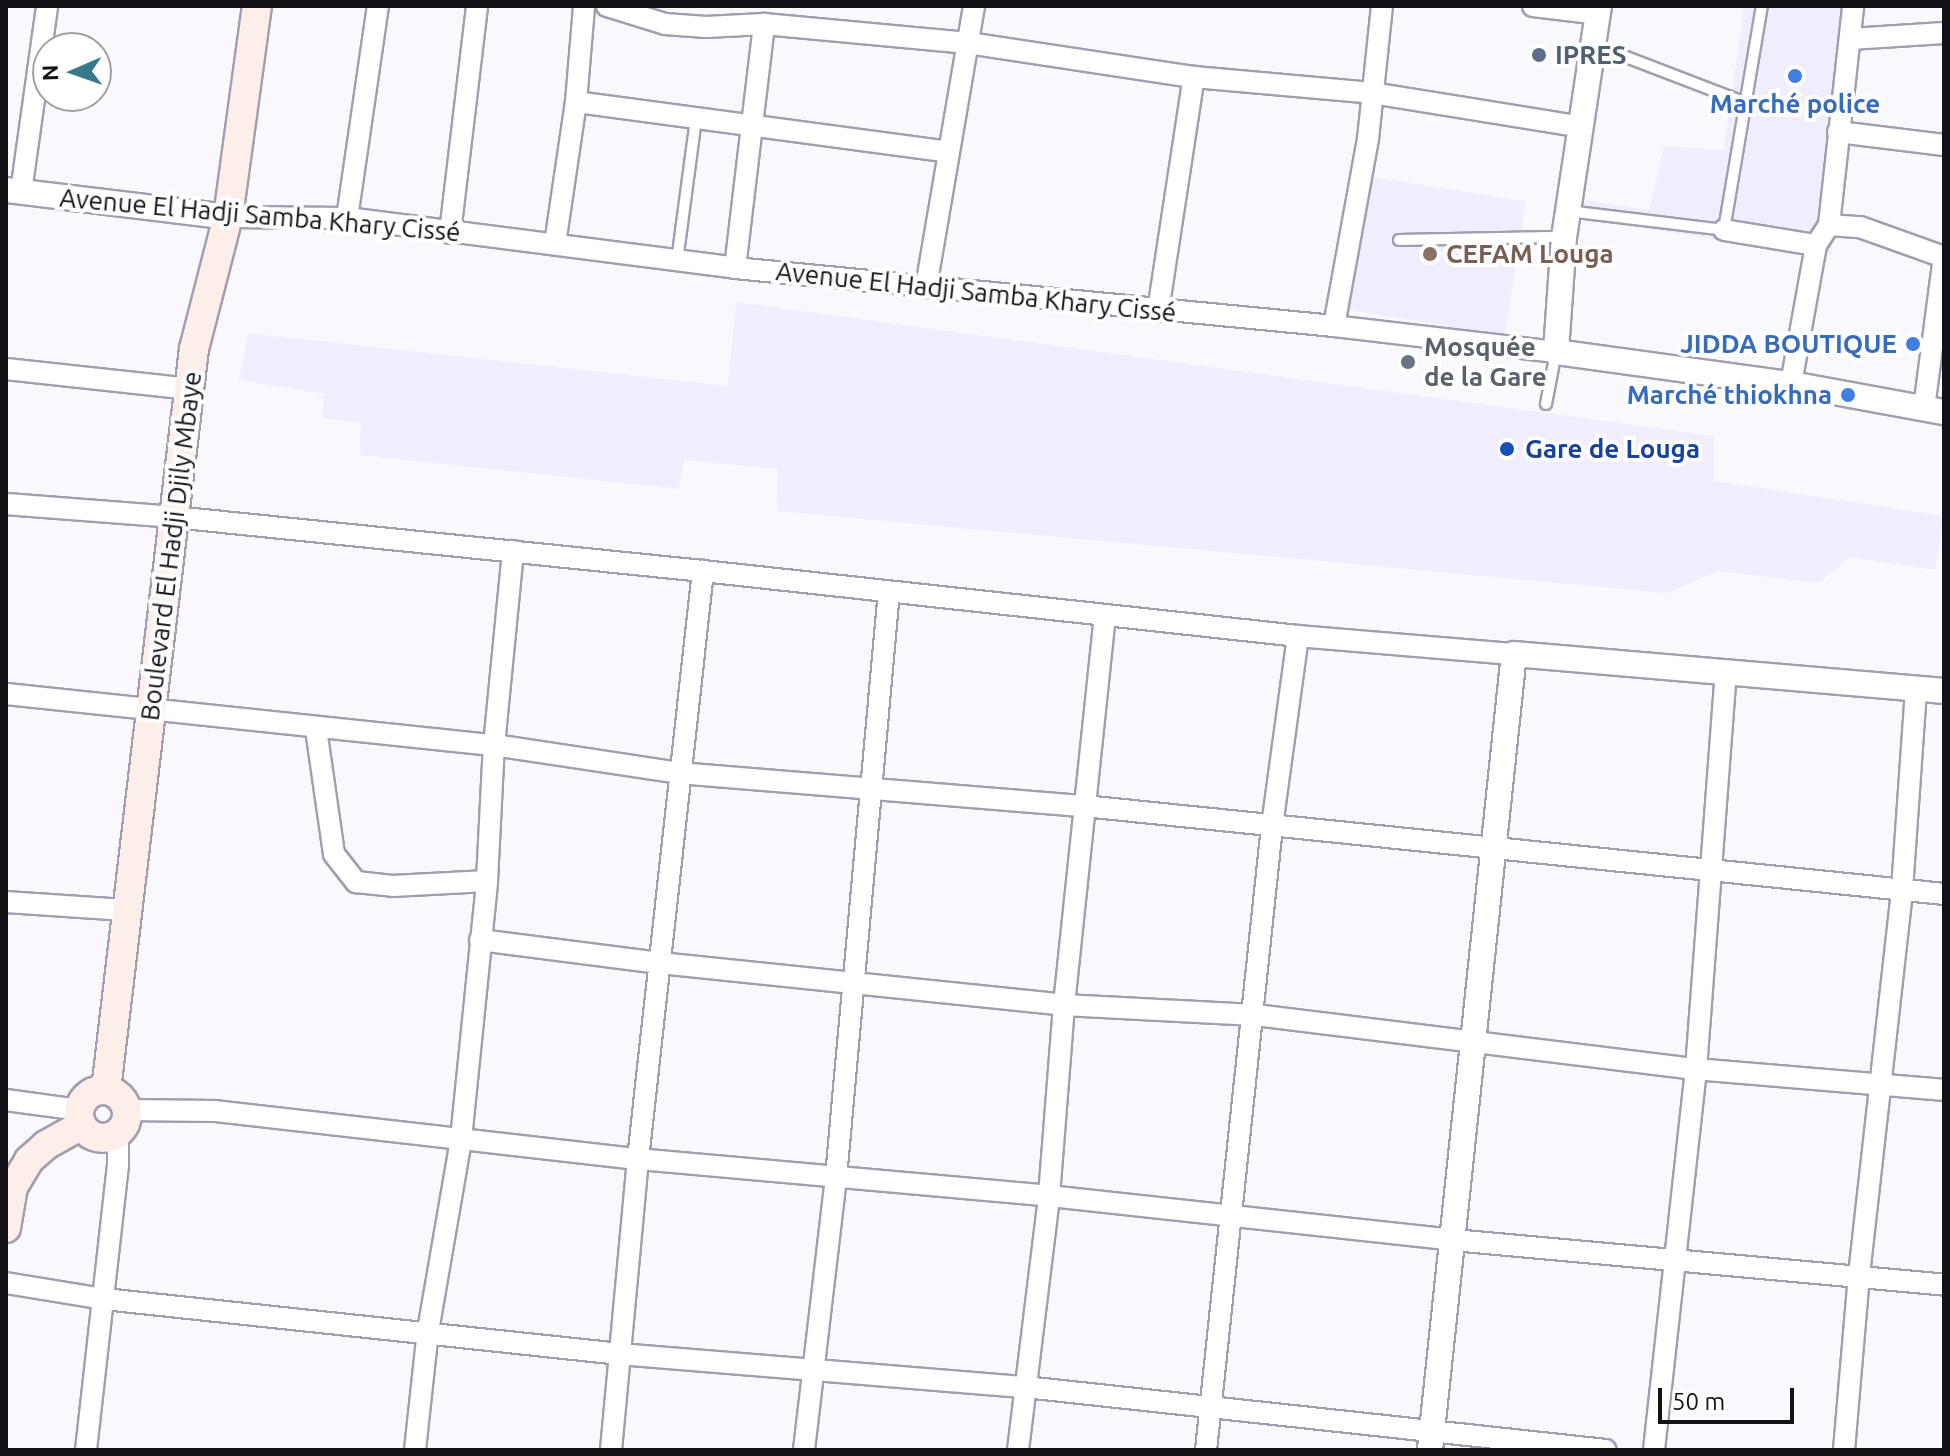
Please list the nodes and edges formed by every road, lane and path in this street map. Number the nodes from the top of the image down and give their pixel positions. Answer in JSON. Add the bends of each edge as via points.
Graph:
{"nodes":[{"id":1,"x":47,"y":6,"type":"edge"},
{"id":2,"x":257,"y":6,"type":"edge"},
{"id":3,"x":378,"y":6,"type":"edge"},
{"id":4,"x":477,"y":6,"type":"edge"},
{"id":5,"x":584,"y":6,"type":"edge"},
{"id":6,"x":607,"y":6,"type":"edge"},
{"id":7,"x":974,"y":6,"type":"edge"},
{"id":8,"x":1382,"y":6,"type":"edge"},
{"id":9,"x":1533,"y":6,"type":"edge"},
{"id":10,"x":1762,"y":6,"type":"edge"},
{"id":11,"x":1853,"y":6,"type":"edge"},
{"id":12,"x":1599,"y":10,"type":"edge"},
{"id":13,"x":764,"y":24,"type":"junction"},
{"id":14,"x":1944,"y":33,"type":"edge"},
{"id":15,"x":1850,"y":39,"type":"junction"},
{"id":16,"x":968,"y":43,"type":"junction"},
{"id":17,"x":1593,"y":44,"type":"junction"},
{"id":18,"x":1194,"y":77,"type":"junction"},
{"id":19,"x":1372,"y":93,"type":"junction"},
{"id":20,"x":576,"y":102,"type":"junction"},
{"id":21,"x":1746,"y":103,"type":"junction"},
{"id":22,"x":696,"y":118,"type":"junction"},
{"id":23,"x":751,"y":124,"type":"junction"},
{"id":24,"x":1581,"y":127,"type":"junction"},
{"id":25,"x":1838,"y":132,"type":"junction"},
{"id":26,"x":1944,"y":145,"type":"edge"},
{"id":27,"x":949,"y":152,"type":"junction"},
{"id":28,"x":14,"y":191,"type":"edge"},
{"id":29,"x":1568,"y":211,"type":"junction"},
{"id":30,"x":228,"y":217,"type":"junction"},
{"id":31,"x":347,"y":218,"type":"junction"},
{"id":32,"x":1829,"y":225,"type":"junction"},
{"id":33,"x":1724,"y":230,"type":"junction"},
{"id":34,"x":450,"y":233,"type":"junction"},
{"id":35,"x":1564,"y":237,"type":"junction"},
{"id":36,"x":1399,"y":240,"type":"dead end"},
{"id":37,"x":555,"y":244,"type":"junction"},
{"id":38,"x":1816,"y":245,"type":"junction"},
{"id":39,"x":1944,"y":257,"type":"edge"},
{"id":40,"x":677,"y":261,"type":"junction"},
{"id":41,"x":735,"y":268,"type":"junction"},
{"id":42,"x":926,"y":287,"type":"junction"},
{"id":43,"x":1158,"y":311,"type":"junction"},
{"id":44,"x":1334,"y":326,"type":"junction"},
{"id":45,"x":1556,"y":352,"type":"junction"},
{"id":46,"x":6,"y":369,"type":"edge"},
{"id":47,"x":1791,"y":384,"type":"junction"},
{"id":48,"x":190,"y":389,"type":"junction"},
{"id":49,"x":1546,"y":404,"type":"dead end"},
{"id":50,"x":1934,"y":410,"type":"edge"},
{"id":51,"x":6,"y":504,"type":"edge"},
{"id":52,"x":174,"y":517,"type":"junction"},
{"id":53,"x":513,"y":551,"type":"junction"},
{"id":54,"x":703,"y":571,"type":"junction"},
{"id":55,"x":889,"y":591,"type":"junction"},
{"id":56,"x":1105,"y":615,"type":"junction"},
{"id":57,"x":1298,"y":636,"type":"junction"},
{"id":58,"x":1514,"y":654,"type":"junction"},
{"id":59,"x":1726,"y":672,"type":"junction"},
{"id":60,"x":1916,"y":688,"type":"junction"},
{"id":61,"x":1944,"y":691,"type":"edge"},
{"id":62,"x":6,"y":694,"type":"edge"},
{"id":63,"x":151,"y":709,"type":"junction"},
{"id":64,"x":316,"y":729,"type":"junction"},
{"id":65,"x":494,"y":745,"type":"junction"},
{"id":66,"x":679,"y":773,"type":"junction"},
{"id":67,"x":873,"y":787,"type":"junction"},
{"id":68,"x":1084,"y":806,"type":"junction"},
{"id":69,"x":1272,"y":826,"type":"junction"},
{"id":70,"x":1494,"y":850,"type":"junction"},
{"id":71,"x":1711,"y":871,"type":"junction"},
{"id":72,"x":487,"y":881,"type":"junction"},
{"id":73,"x":1902,"y":890,"type":"junction"},
{"id":74,"x":1944,"y":894,"type":"edge"},
{"id":75,"x":6,"y":902,"type":"edge"},
{"id":76,"x":127,"y":910,"type":"junction"},
{"id":77,"x":480,"y":940,"type":"junction"},
{"id":78,"x":660,"y":963,"type":"junction"},
{"id":79,"x":853,"y":981,"type":"junction"},
{"id":80,"x":1064,"y":1005,"type":"junction"},
{"id":81,"x":1255,"y":1015,"type":"junction"},
{"id":82,"x":1474,"y":1040,"type":"junction"},
{"id":83,"x":1696,"y":1069,"type":"junction"},
{"id":84,"x":1881,"y":1084,"type":"junction"},
{"id":85,"x":106,"y":1090,"type":"junction"},
{"id":86,"x":1944,"y":1090,"type":"edge"},
{"id":87,"x":6,"y":1100,"type":"edge"},
{"id":88,"x":81,"y":1117,"type":"junction"},
{"id":89,"x":122,"y":1121,"type":"junction"},
{"id":90,"x":461,"y":1139,"type":"junction"},
{"id":91,"x":638,"y":1159,"type":"junction"},
{"id":92,"x":836,"y":1177,"type":"junction"},
{"id":93,"x":1049,"y":1196,"type":"junction"},
{"id":94,"x":1233,"y":1214,"type":"junction"},
{"id":95,"x":6,"y":1228,"type":"edge"},
{"id":96,"x":1453,"y":1240,"type":"junction"},
{"id":97,"x":1674,"y":1261,"type":"junction"},
{"id":98,"x":1859,"y":1275,"type":"junction"},
{"id":99,"x":6,"y":1283,"type":"edge"},
{"id":100,"x":1944,"y":1285,"type":"edge"},
{"id":101,"x":104,"y":1299,"type":"junction"},
{"id":102,"x":428,"y":1331,"type":"junction"},
{"id":103,"x":620,"y":1354,"type":"junction"},
{"id":104,"x":814,"y":1371,"type":"junction"},
{"id":105,"x":1025,"y":1387,"type":"junction"},
{"id":106,"x":1209,"y":1406,"type":"junction"},
{"id":107,"x":1432,"y":1440,"type":"edge"},
{"id":108,"x":86,"y":1450,"type":"edge"},
{"id":109,"x":415,"y":1450,"type":"edge"},
{"id":110,"x":611,"y":1450,"type":"edge"},
{"id":111,"x":804,"y":1450,"type":"edge"},
{"id":112,"x":1018,"y":1450,"type":"edge"},
{"id":113,"x":1206,"y":1450,"type":"edge"},
{"id":114,"x":1606,"y":1450,"type":"edge"},
{"id":115,"x":1654,"y":1450,"type":"edge"},
{"id":116,"x":1844,"y":1450,"type":"edge"}],
"edges":[{"from":1,"to":28,"type":"street"},
{"from":2,"to":30,"type":"main road","name":"Boulevard El Hadji Djily Mbaye"},
{"from":3,"to":31,"type":"street"},
{"from":4,"to":34,"type":"street"},
{"from":5,"to":20,"type":"street"},
{"from":6,"to":13,"type":"street","via":[[665,24]]},
{"from":7,"to":16,"type":"street"},
{"from":8,"to":19,"type":"street"},
{"from":9,"to":12,"type":"street"},
{"from":10,"to":21,"type":"lane"},
{"from":11,"to":15,"type":"street"},
{"from":12,"to":17,"type":"street"},
{"from":13,"to":16,"type":"street"},
{"from":13,"to":23,"type":"street"},
{"from":14,"to":15,"type":"street"},
{"from":15,"to":25,"type":"street"},
{"from":16,"to":18,"type":"street"},
{"from":16,"to":27,"type":"street"},
{"from":17,"to":21,"type":"lane"},
{"from":17,"to":24,"type":"street"},
{"from":18,"to":19,"type":"street"},
{"from":18,"to":43,"type":"street"},
{"from":19,"to":24,"type":"street"},
{"from":19,"to":44,"type":"street"},
{"from":20,"to":22,"type":"street"},
{"from":20,"to":37,"type":"street"},
{"from":21,"to":33,"type":"lane"},
{"from":22,"to":23,"type":"street"},
{"from":22,"to":40,"type":"lane"},
{"from":23,"to":27,"type":"street"},
{"from":23,"to":41,"type":"street"},
{"from":24,"to":29,"type":"street"},
{"from":25,"to":26,"type":"street"},
{"from":25,"to":32,"type":"street"},
{"from":27,"to":42,"type":"street"},
{"from":28,"to":30,"type":"street","name":"Avenue El Hadji Samba Khary Cissé"},
{"from":29,"to":33,"type":"lane"},
{"from":29,"to":35,"type":"street"},
{"from":30,"to":31,"type":"street","name":"Avenue El Hadji Samba Khary Cissé"},
{"from":30,"to":48,"type":"main road","name":"Boulevard El Hadji Djily Mbaye","via":[[194,349]]},
{"from":31,"to":34,"type":"street","name":"Avenue El Hadji Samba Khary Cissé"},
{"from":32,"to":38,"type":"street"},
{"from":32,"to":39,"type":"street","via":[[1860,227]]},
{"from":33,"to":38,"type":"street"},
{"from":34,"to":37,"type":"street","name":"Avenue El Hadji Samba Khary Cissé"},
{"from":35,"to":36,"type":"lane"},
{"from":35,"to":45,"type":"street"},
{"from":37,"to":40,"type":"street","name":"Avenue El Hadji Samba Khary Cissé"},
{"from":38,"to":47,"type":"street"},
{"from":39,"to":50,"type":"street"},
{"from":40,"to":41,"type":"street","name":"Avenue El Hadji Samba Khary Cissé"},
{"from":41,"to":42,"type":"street","name":"Avenue El Hadji Samba Khary Cissé"},
{"from":42,"to":43,"type":"street","name":"Avenue El Hadji Samba Khary Cissé"},
{"from":43,"to":44,"type":"street","name":"Avenue El Hadji Samba Khary Cissé"},
{"from":44,"to":45,"type":"street","name":"Avenue El Hadji Samba Khary Cissé"},
{"from":45,"to":47,"type":"street","name":"Avenue El Hadji Samba Khary Cissé"},
{"from":45,"to":49,"type":"lane"},
{"from":46,"to":48,"type":"street"},
{"from":47,"to":50,"type":"street","name":"Avenue El Hadji Samba Khary Cissé"},
{"from":48,"to":52,"type":"main road","name":"Boulevard El Hadji Djily Mbaye"},
{"from":51,"to":52,"type":"street"},
{"from":52,"to":53,"type":"street"},
{"from":52,"to":63,"type":"main road","name":"Boulevard El Hadji Djily Mbaye"},
{"from":53,"to":54,"type":"street"},
{"from":53,"to":65,"type":"street"},
{"from":54,"to":55,"type":"street"},
{"from":54,"to":66,"type":"street"},
{"from":55,"to":56,"type":"street"},
{"from":55,"to":67,"type":"street"},
{"from":56,"to":57,"type":"street"},
{"from":56,"to":68,"type":"street"},
{"from":57,"to":58,"type":"street"},
{"from":57,"to":69,"type":"street"},
{"from":58,"to":59,"type":"street"},
{"from":58,"to":70,"type":"street"},
{"from":59,"to":60,"type":"street"},
{"from":59,"to":71,"type":"street"},
{"from":60,"to":61,"type":"street"},
{"from":60,"to":73,"type":"street"},
{"from":62,"to":63,"type":"street"},
{"from":63,"to":64,"type":"street"},
{"from":63,"to":76,"type":"main road","name":"Boulevard El Hadji Djily Mbaye"},
{"from":64,"to":65,"type":"street"},
{"from":64,"to":72,"type":"street","via":[[334,854],[356,882],[393,886]]},
{"from":65,"to":66,"type":"street"},
{"from":65,"to":72,"type":"street"},
{"from":66,"to":67,"type":"street"},
{"from":66,"to":78,"type":"street"},
{"from":67,"to":68,"type":"street"},
{"from":67,"to":79,"type":"street"},
{"from":68,"to":69,"type":"street"},
{"from":68,"to":80,"type":"street"},
{"from":69,"to":70,"type":"street"},
{"from":69,"to":81,"type":"street"},
{"from":70,"to":71,"type":"street"},
{"from":70,"to":82,"type":"street"},
{"from":71,"to":73,"type":"street"},
{"from":71,"to":83,"type":"street"},
{"from":72,"to":77,"type":"street"},
{"from":73,"to":74,"type":"street"},
{"from":73,"to":84,"type":"street"},
{"from":75,"to":76,"type":"street"},
{"from":76,"to":85,"type":"main road","name":"Boulevard El Hadji Djily Mbaye"},
{"from":77,"to":78,"type":"street"},
{"from":77,"to":90,"type":"street"},
{"from":78,"to":79,"type":"street"},
{"from":78,"to":91,"type":"street"},
{"from":79,"to":80,"type":"street"},
{"from":79,"to":92,"type":"street"},
{"from":80,"to":81,"type":"street"},
{"from":80,"to":93,"type":"street"},
{"from":81,"to":82,"type":"street"},
{"from":81,"to":94,"type":"street"},
{"from":82,"to":83,"type":"street"},
{"from":82,"to":96,"type":"street"},
{"from":83,"to":84,"type":"street"},
{"from":83,"to":97,"type":"street"},
{"from":84,"to":86,"type":"street"},
{"from":84,"to":98,"type":"street"},
{"from":85,"to":88,"type":"main road","via":[[85,1098]]},
{"from":85,"to":89,"type":"main road","via":[[121,1098]]},
{"from":87,"to":88,"type":"street"},
{"from":88,"to":89,"type":"main road","via":[[99,1138]]},
{"from":88,"to":95,"type":"main road","via":[[29,1160],[13,1187]]},
{"from":89,"to":90,"type":"street","via":[[215,1111]]},
{"from":89,"to":101,"type":"street"},
{"from":90,"to":91,"type":"street"},
{"from":90,"to":102,"type":"street"},
{"from":91,"to":92,"type":"street"},
{"from":91,"to":103,"type":"street"},
{"from":92,"to":93,"type":"street"},
{"from":92,"to":104,"type":"street"},
{"from":93,"to":94,"type":"street"},
{"from":93,"to":105,"type":"street"},
{"from":94,"to":96,"type":"street"},
{"from":94,"to":106,"type":"street"},
{"from":96,"to":97,"type":"street"},
{"from":96,"to":107,"type":"street"},
{"from":97,"to":98,"type":"street"},
{"from":97,"to":115,"type":"street"},
{"from":98,"to":100,"type":"street"},
{"from":98,"to":116,"type":"street"},
{"from":99,"to":101,"type":"street"},
{"from":101,"to":102,"type":"street"},
{"from":101,"to":108,"type":"street"},
{"from":102,"to":103,"type":"street"},
{"from":102,"to":109,"type":"street"},
{"from":103,"to":104,"type":"street"},
{"from":103,"to":110,"type":"street"},
{"from":104,"to":105,"type":"street"},
{"from":104,"to":111,"type":"street"},
{"from":105,"to":106,"type":"street"},
{"from":105,"to":112,"type":"street"},
{"from":106,"to":107,"type":"street"},
{"from":106,"to":113,"type":"street"},
{"from":107,"to":114,"type":"street"}]}
